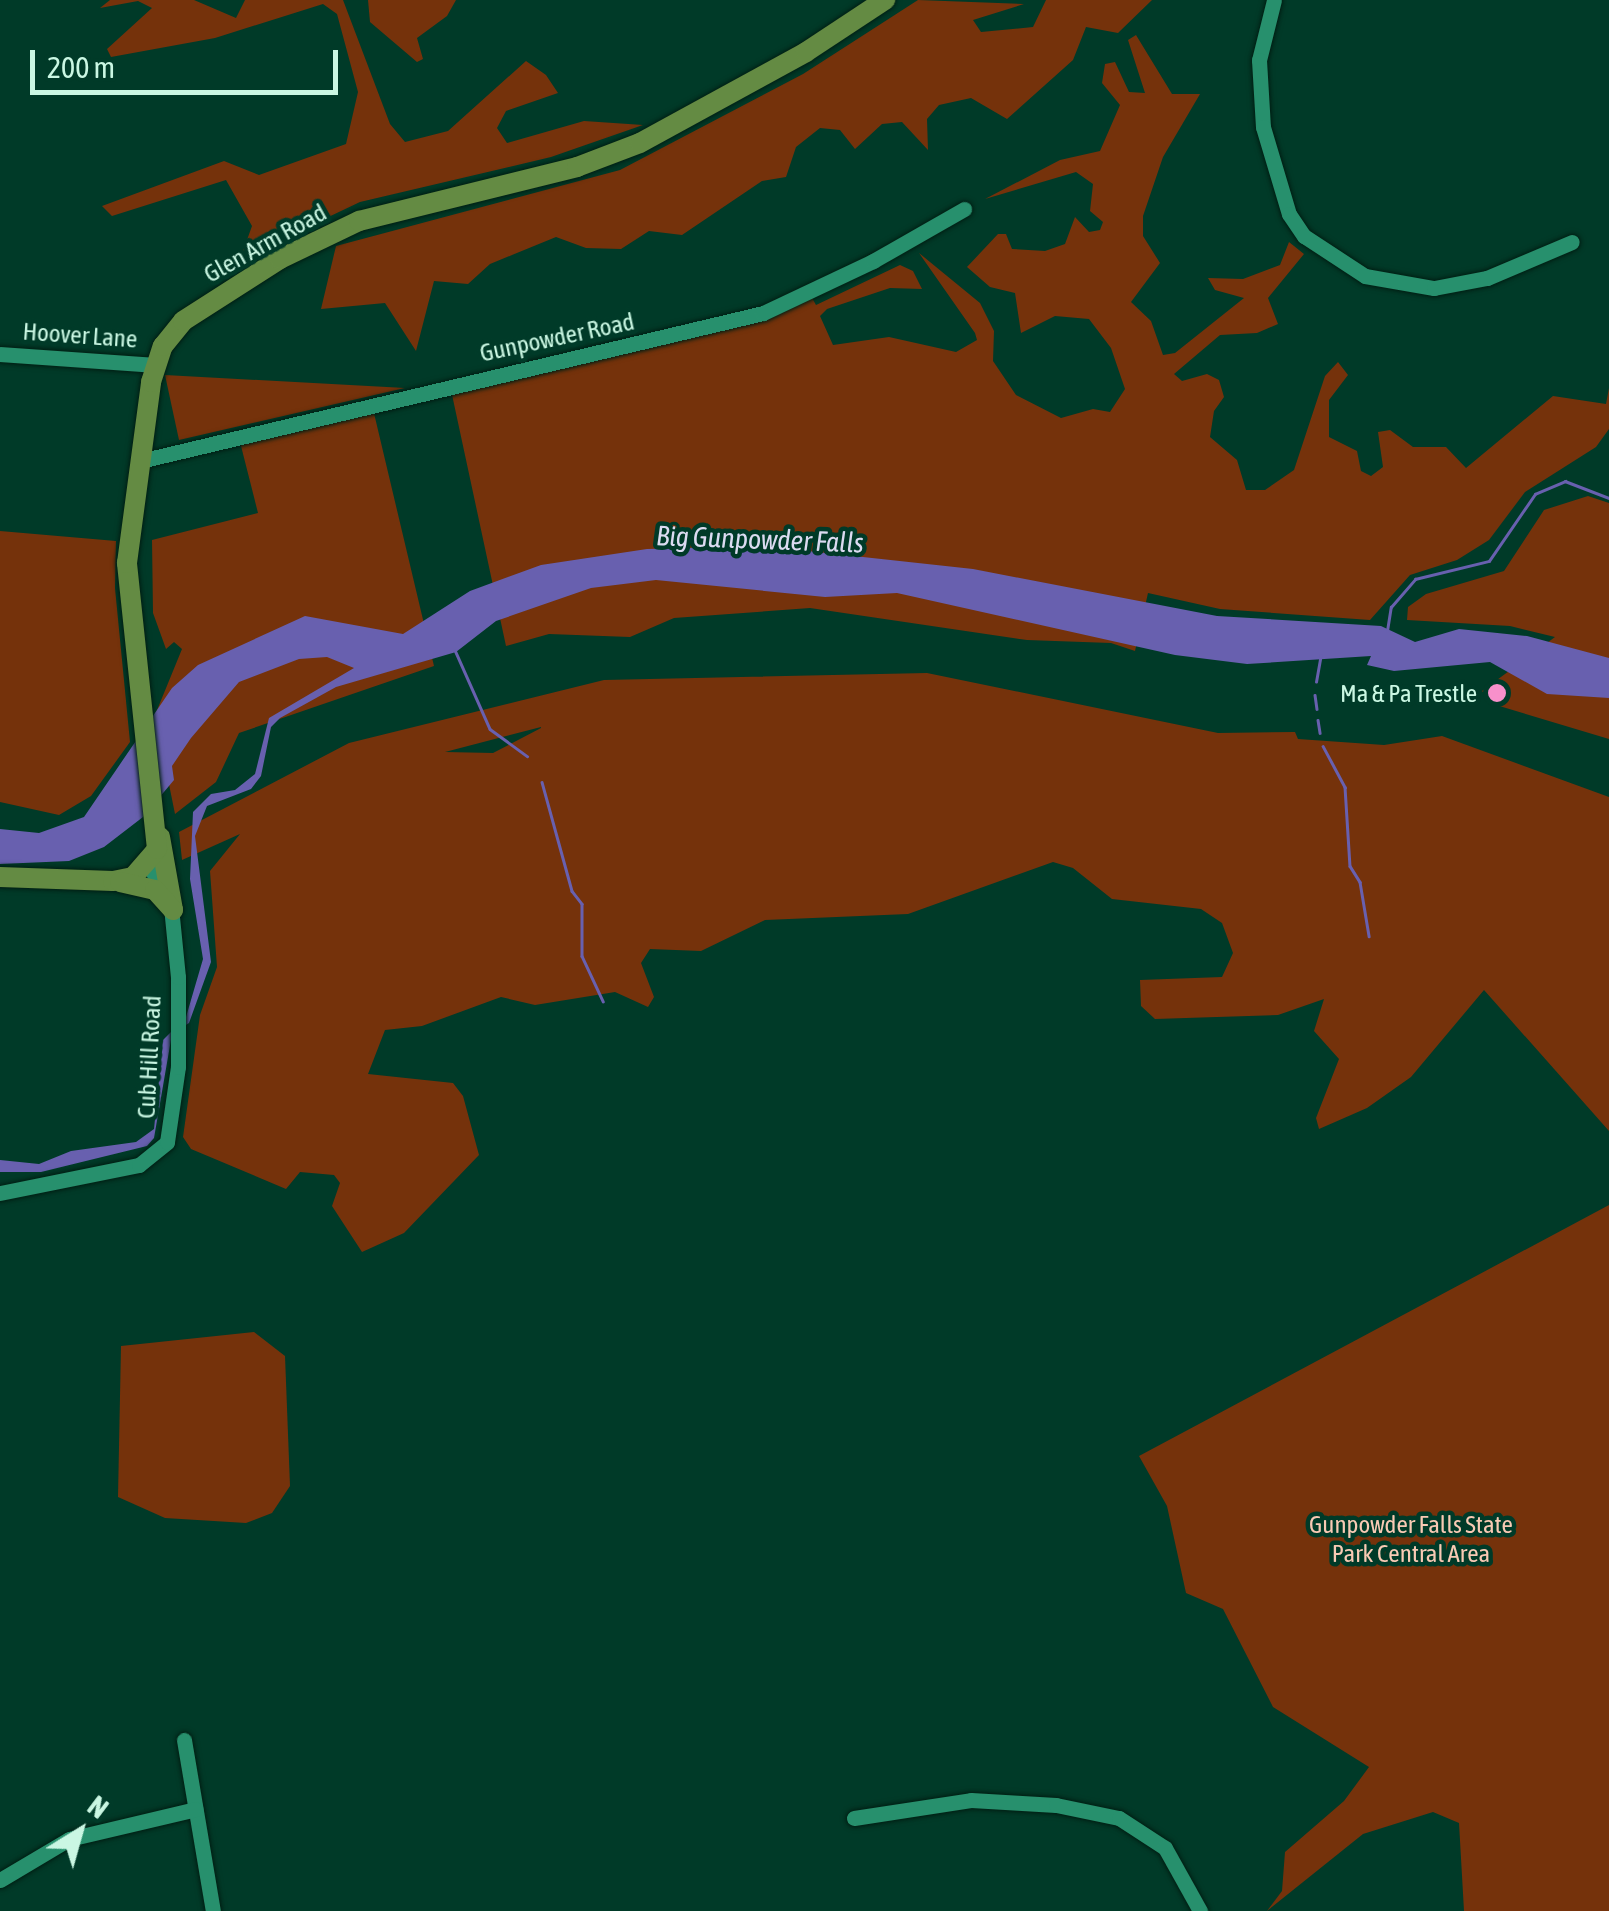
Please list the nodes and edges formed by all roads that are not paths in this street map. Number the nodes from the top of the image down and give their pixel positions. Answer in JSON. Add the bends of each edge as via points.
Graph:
{"nodes":[{"id":1,"x":884,"y":0,"type":"edge"},
{"id":2,"x":1274,"y":0,"type":"edge"},
{"id":3,"x":964,"y":209,"type":"dead end"},
{"id":4,"x":1572,"y":242,"type":"dead end"},
{"id":5,"x":0,"y":354,"type":"edge"},
{"id":6,"x":156,"y":365,"type":"junction"},
{"id":7,"x":140,"y":461,"type":"junction"},
{"id":8,"x":159,"y":830,"type":"junction"},
{"id":9,"x":147,"y":864,"type":"junction"},
{"id":10,"x":0,"y":877,"type":"edge"},
{"id":11,"x":113,"y":881,"type":"junction"},
{"id":12,"x":173,"y":910,"type":"junction"},
{"id":13,"x":0,"y":1193,"type":"edge"},
{"id":14,"x":184,"y":1740,"type":"dead end"},
{"id":15,"x":196,"y":1810,"type":"junction"},
{"id":16,"x":854,"y":1818,"type":"dead end"},
{"id":17,"x":0,"y":1880,"type":"edge"},
{"id":18,"x":213,"y":1911,"type":"edge"},
{"id":19,"x":1200,"y":1911,"type":"edge"}],
"edges":[{"from":1,"to":6,"type":"main road","name":"Glen Arm Road","via":[[806,52],[619,152],[388,212],[318,239],[193,312],[169,337]]},
{"from":2,"to":4,"type":"street","via":[[1259,60],[1263,127],[1289,214],[1304,236],[1365,276],[1434,288],[1486,278]]},
{"from":3,"to":7,"type":"street","name":"Gunpowder Road","via":[[763,313]]},
{"from":5,"to":6,"type":"street","name":"Hoover Lane"},
{"from":6,"to":7,"type":"main road","name":"Glen Arm Road"},
{"from":7,"to":8,"type":"main road","name":"Glen Arm Road","via":[[127,588]]},
{"from":8,"to":9,"type":"main road"},
{"from":8,"to":12,"type":"main road","name":"Glen Arm Road"},
{"from":9,"to":11,"type":"main road"},
{"from":9,"to":12,"type":"street","name":"Cub Hill Road","via":[[168,889]]},
{"from":10,"to":11,"type":"main road"},
{"from":11,"to":12,"type":"main road","via":[[154,890]]},
{"from":12,"to":13,"type":"street","name":"Cub Hill Road","via":[[179,1026],[169,1136],[149,1160]]},
{"from":14,"to":15,"type":"street"},
{"from":15,"to":17,"type":"street","via":[[69,1839]]},
{"from":15,"to":18,"type":"street"},
{"from":16,"to":19,"type":"street","via":[[971,1800],[1056,1805],[1119,1818],[1165,1848]]}]}
